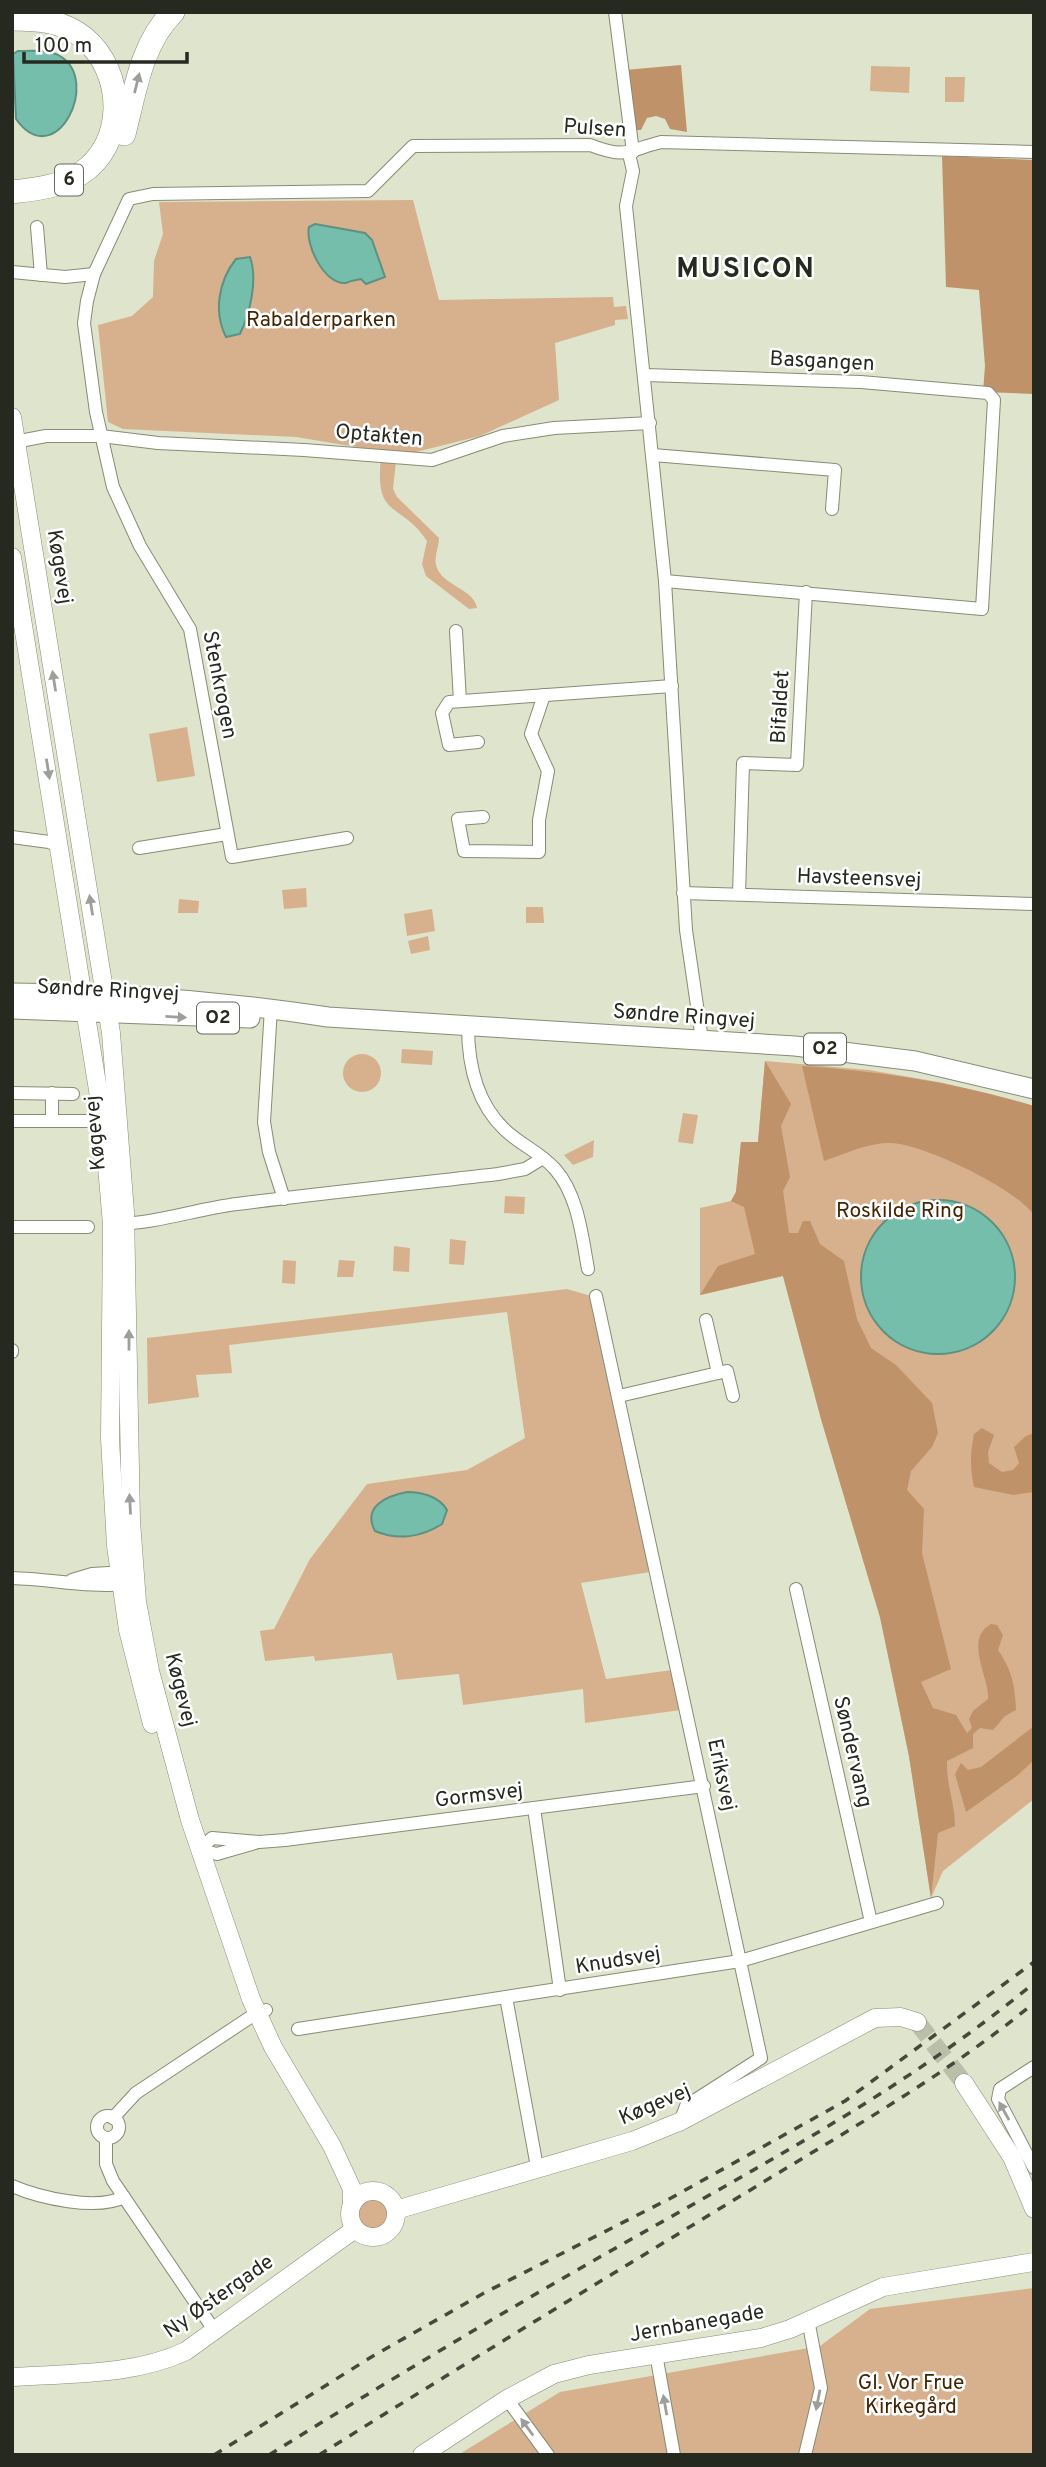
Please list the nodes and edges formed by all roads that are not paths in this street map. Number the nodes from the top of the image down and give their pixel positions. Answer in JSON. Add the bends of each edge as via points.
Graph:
{"nodes":[{"id":1,"x":173,"y":12,"type":"edge"},
{"id":2,"x":615,"y":12,"type":"edge"},
{"id":3,"x":12,"y":19,"type":"edge"},
{"id":4,"x":1034,"y":152,"type":"edge"},
{"id":5,"x":631,"y":153,"type":"junction"},
{"id":6,"x":12,"y":192,"type":"edge"},
{"id":7,"x":12,"y":206,"type":"edge"},
{"id":8,"x":37,"y":227,"type":"dead end"},
{"id":9,"x":12,"y":272,"type":"edge"},
{"id":10,"x":94,"y":274,"type":"junction"},
{"id":11,"x":41,"y":275,"type":"junction"},
{"id":12,"x":645,"y":375,"type":"junction"},
{"id":13,"x":12,"y":417,"type":"edge"},
{"id":14,"x":650,"y":423,"type":"junction"},
{"id":15,"x":101,"y":436,"type":"junction"},
{"id":16,"x":14,"y":444,"type":"edge"},
{"id":17,"x":653,"y":455,"type":"junction"},
{"id":18,"x":12,"y":481,"type":"edge"},
{"id":19,"x":832,"y":509,"type":"dead end"},
{"id":20,"x":12,"y":557,"type":"edge"},
{"id":21,"x":665,"y":582,"type":"junction"},
{"id":22,"x":803,"y":592,"type":"junction"},
{"id":23,"x":41,"y":596,"type":"junction"},
{"id":24,"x":456,"y":631,"type":"dead end"},
{"id":25,"x":672,"y":686,"type":"junction"},
{"id":26,"x":544,"y":695,"type":"junction"},
{"id":27,"x":460,"y":701,"type":"junction"},
{"id":28,"x":478,"y":742,"type":"dead end"},
{"id":29,"x":483,"y":817,"type":"dead end"},
{"id":30,"x":227,"y":834,"type":"junction"},
{"id":31,"x":17,"y":838,"type":"edge"},
{"id":32,"x":347,"y":838,"type":"dead end"},
{"id":33,"x":60,"y":847,"type":"junction"},
{"id":34,"x":139,"y":848,"type":"dead end"},
{"id":35,"x":683,"y":893,"type":"junction"},
{"id":36,"x":739,"y":894,"type":"junction"},
{"id":37,"x":1034,"y":904,"type":"edge"},
{"id":38,"x":12,"y":993,"type":"edge"},
{"id":39,"x":85,"y":1002,"type":"junction"},
{"id":40,"x":106,"y":1004,"type":"junction"},
{"id":41,"x":12,"y":1009,"type":"edge"},
{"id":42,"x":271,"y":1013,"type":"junction"},
{"id":43,"x":468,"y":1026,"type":"junction"},
{"id":44,"x":702,"y":1040,"type":"junction"},
{"id":45,"x":1034,"y":1089,"type":"edge"},
{"id":46,"x":12,"y":1093,"type":"edge"},
{"id":47,"x":51,"y":1093,"type":"junction"},
{"id":48,"x":73,"y":1094,"type":"dead end"},
{"id":49,"x":12,"y":1121,"type":"edge"},
{"id":50,"x":51,"y":1121,"type":"junction"},
{"id":51,"x":110,"y":1121,"type":"junction"},
{"id":52,"x":543,"y":1158,"type":"junction"},
{"id":53,"x":284,"y":1199,"type":"junction"},
{"id":54,"x":118,"y":1224,"type":"junction"},
{"id":55,"x":12,"y":1227,"type":"edge"},
{"id":56,"x":88,"y":1227,"type":"dead end"},
{"id":57,"x":588,"y":1269,"type":"dead end"},
{"id":58,"x":597,"y":1296,"type":"dead end"},
{"id":59,"x":706,"y":1320,"type":"dead end"},
{"id":60,"x":718,"y":1373,"type":"junction"},
{"id":61,"x":619,"y":1396,"type":"junction"},
{"id":62,"x":733,"y":1396,"type":"dead end"},
{"id":63,"x":12,"y":1578,"type":"edge"},
{"id":64,"x":128,"y":1578,"type":"junction"},
{"id":65,"x":796,"y":1589,"type":"dead end"},
{"id":66,"x":704,"y":1786,"type":"junction"},
{"id":67,"x":534,"y":1808,"type":"junction"},
{"id":68,"x":200,"y":1850,"type":"junction"},
{"id":69,"x":937,"y":1903,"type":"dead end"},
{"id":70,"x":871,"y":1922,"type":"junction"},
{"id":71,"x":740,"y":1961,"type":"junction"},
{"id":72,"x":560,"y":1990,"type":"junction"},
{"id":73,"x":506,"y":1997,"type":"junction"},
{"id":74,"x":262,"y":2012,"type":"junction"},
{"id":75,"x":917,"y":2022,"type":"dead end"},
{"id":76,"x":298,"y":2029,"type":"dead end"},
{"id":77,"x":1034,"y":2067,"type":"edge"},
{"id":78,"x":964,"y":2083,"type":"tunnel mouth"},
{"id":79,"x":680,"y":2122,"type":"junction"},
{"id":80,"x":332,"y":2146,"type":"junction"},
{"id":81,"x":537,"y":2167,"type":"junction"},
{"id":82,"x":1034,"y":2168,"type":"edge"},
{"id":83,"x":12,"y":2186,"type":"edge"},
{"id":84,"x":373,"y":2190,"type":"junction"},
{"id":85,"x":124,"y":2197,"type":"junction"},
{"id":86,"x":1033,"y":2199,"type":"edge"},
{"id":87,"x":352,"y":2203,"type":"junction"},
{"id":88,"x":396,"y":2210,"type":"junction"},
{"id":89,"x":355,"y":2229,"type":"junction"},
{"id":90,"x":1034,"y":2262,"type":"edge"},
{"id":91,"x":808,"y":2320,"type":"junction"},
{"id":92,"x":214,"y":2330,"type":"junction"},
{"id":93,"x":656,"y":2354,"type":"junction"},
{"id":94,"x":12,"y":2377,"type":"edge"},
{"id":95,"x":507,"y":2399,"type":"junction"},
{"id":96,"x":422,"y":2455,"type":"edge"},
{"id":97,"x":548,"y":2455,"type":"edge"},
{"id":98,"x":674,"y":2455,"type":"edge"},
{"id":99,"x":805,"y":2455,"type":"edge"}],
"edges":[{"from":7,"to":1,"type":"highway","one_way":true,"via":[[65,196],[100,174],[122,143],[138,75],[151,44]]},
{"from":2,"to":5,"type":"street"},
{"from":3,"to":6,"type":"highway","number":"6","via":[[43,20],[83,37],[110,72],[115,94],[109,138],[91,165],[63,183]]},
{"from":4,"to":5,"type":"street","name":"Pulsen","via":[[661,142]]},
{"from":5,"to":10,"type":"street","name":"Pulsen","via":[[590,145],[413,146],[368,191],[153,194],[130,199]]},
{"from":5,"to":12,"type":"street","via":[[633,170],[626,206]]},
{"from":8,"to":11,"type":"street"},
{"from":9,"to":11,"type":"street"},
{"from":10,"to":11,"type":"street"},
{"from":10,"to":15,"type":"street","via":[[84,323]]},
{"from":12,"to":14,"type":"street"},
{"from":12,"to":22,"type":"street","name":"Basgangen","via":[[860,382],[988,393],[994,400],[982,609]]},
{"from":13,"to":16,"type":"street","name":"Køgevej"},
{"from":14,"to":15,"type":"street","name":"Optakten","via":[[503,436],[432,460],[411,461]]},
{"from":14,"to":17,"type":"street"},
{"from":15,"to":16,"type":"street","name":"Optakten","via":[[64,435]]},
{"from":15,"to":30,"type":"street","name":"Stenkrogen","via":[[113,487],[141,546],[190,629]]},
{"from":16,"to":23,"type":"street","name":"Køgevej"},
{"from":17,"to":19,"type":"street","via":[[835,470]]},
{"from":17,"to":21,"type":"street"},
{"from":18,"to":23,"type":"street","via":[[26,556]]},
{"from":20,"to":33,"type":"street","name":"Køgevej","one_way":true},
{"from":21,"to":22,"type":"street"},
{"from":21,"to":25,"type":"street"},
{"from":22,"to":36,"type":"street","name":"Bifaldet","via":[[797,765],[743,762]]},
{"from":40,"to":23,"type":"street","name":"Køgevej","one_way":true},
{"from":24,"to":27,"type":"street"},
{"from":25,"to":26,"type":"street"},
{"from":25,"to":35,"type":"street"},
{"from":26,"to":27,"type":"street"},
{"from":26,"to":29,"type":"street","via":[[531,734],[548,771],[539,820],[539,852],[464,851],[458,818]]},
{"from":27,"to":28,"type":"street","via":[[449,702],[442,713],[449,745]]},
{"from":30,"to":32,"type":"street","name":"Stenkrogen","via":[[232,857]]},
{"from":30,"to":34,"type":"street"},
{"from":31,"to":33,"type":"street"},
{"from":33,"to":39,"type":"street","name":"Køgevej"},
{"from":35,"to":36,"type":"street","name":"Havsteensvej"},
{"from":35,"to":44,"type":"street"},
{"from":36,"to":37,"type":"street","name":"Havsteensvej"},
{"from":38,"to":39,"type":"main road","number":"O2"},
{"from":39,"to":40,"type":"main road","number":"O2"},
{"from":39,"to":41,"type":"main road","name":"Søndre Ringvej","number":"O2"},
{"from":39,"to":51,"type":"street","name":"Køgevej"},
{"from":40,"to":42,"type":"main road","name":"Søndre Ringvej","number":"O2"},
{"from":40,"to":51,"type":"street","name":"Køgevej"},
{"from":42,"to":43,"type":"main road","name":"Søndre Ringvej","number":"O2"},
{"from":42,"to":53,"type":"street","via":[[264,1122]]},
{"from":43,"to":44,"type":"main road","name":"Søndre Ringvej","number":"O2"},
{"from":43,"to":52,"type":"street","via":[[471,1071],[478,1093],[504,1130]]},
{"from":44,"to":45,"type":"main road","name":"Søndre Ringvej","number":"O2","via":[[904,1059]]},
{"from":46,"to":47,"type":"street"},
{"from":47,"to":48,"type":"street"},
{"from":47,"to":50,"type":"street"},
{"from":49,"to":50,"type":"street"},
{"from":50,"to":51,"type":"street"},
{"from":51,"to":54,"type":"street","name":"Køgevej"},
{"from":52,"to":53,"type":"street","via":[[525,1169],[498,1174]]},
{"from":52,"to":57,"type":"street","via":[[555,1169],[573,1201]]},
{"from":53,"to":54,"type":"street"},
{"from":54,"to":64,"type":"street","name":"Køgevej","via":[[130,1493]]},
{"from":55,"to":56,"type":"street"},
{"from":58,"to":61,"type":"street","name":"Eriksvej"},
{"from":59,"to":60,"type":"street"},
{"from":60,"to":61,"type":"street"},
{"from":60,"to":62,"type":"street","via":[[727,1371]]},
{"from":61,"to":66,"type":"street","name":"Eriksvej"},
{"from":63,"to":64,"type":"street","via":[[68,1581],[92,1574]]},
{"from":64,"to":68,"type":"street","name":"Køgevej"},
{"from":65,"to":70,"type":"street","name":"Søndervang"},
{"from":66,"to":67,"type":"street","name":"Gormsvej"},
{"from":66,"to":71,"type":"street","name":"Eriksvej"},
{"from":67,"to":68,"type":"street","name":"Gormsvej","via":[[259,1842],[217,1854]]},
{"from":67,"to":72,"type":"street"},
{"from":68,"to":74,"type":"street","name":"Køgevej"},
{"from":69,"to":70,"type":"street","name":"Knudsvej"},
{"from":70,"to":71,"type":"street","name":"Knudsvej"},
{"from":71,"to":72,"type":"street","name":"Knudsvej"},
{"from":71,"to":79,"type":"street","name":"Eriksvej","via":[[761,2058],[686,2106]]},
{"from":72,"to":73,"type":"street","name":"Knudsvej"},
{"from":73,"to":76,"type":"street","name":"Knudsvej"},
{"from":73,"to":81,"type":"street"},
{"from":74,"to":80,"type":"street","name":"Køgevej","via":[[273,2047]]},
{"from":74,"to":85,"type":"street","via":[[136,2093],[113,2118],[104,2117],[97,2124],[106,2138],[108,2172]]},
{"from":75,"to":79,"type":"street","name":"Køgevej","via":[[875,2018]]},
{"from":82,"to":77,"type":"street","one_way":true,"via":[[998,2099],[1000,2089]]},
{"from":78,"to":86,"type":"street"},
{"from":79,"to":81,"type":"street","name":"Køgevej","via":[[632,2141]]},
{"from":80,"to":84,"type":"street","name":"Køgevej"},
{"from":80,"to":87,"type":"street","name":"Køgevej","via":[[352,2189]]},
{"from":81,"to":88,"type":"street","name":"Køgevej"},
{"from":83,"to":85,"type":"street","via":[[42,2196],[97,2204]]},
{"from":84,"to":87,"type":"street"},
{"from":84,"to":88,"type":"street","via":[[388,2196]]},
{"from":85,"to":92,"type":"street"},
{"from":87,"to":89,"type":"street","via":[[349,2214]]},
{"from":88,"to":89,"type":"street","via":[[392,2227],[382,2235],[369,2237]]},
{"from":89,"to":92,"type":"street","name":"Ny Østergade"},
{"from":90,"to":91,"type":"street","name":"Jernbanegade","via":[[883,2287]]},
{"from":91,"to":93,"type":"street","name":"Jernbanegade","via":[[761,2338]]},
{"from":91,"to":99,"type":"street","one_way":true,"via":[[821,2388]]},
{"from":92,"to":94,"type":"street","name":"Ny Østergade","via":[[186,2351],[154,2364]]},
{"from":93,"to":95,"type":"street","name":"Jernbanegade","via":[[567,2370]]},
{"from":98,"to":93,"type":"street","one_way":true},
{"from":95,"to":96,"type":"street","name":"Jernbanegade"},
{"from":97,"to":95,"type":"street","one_way":true}]}
